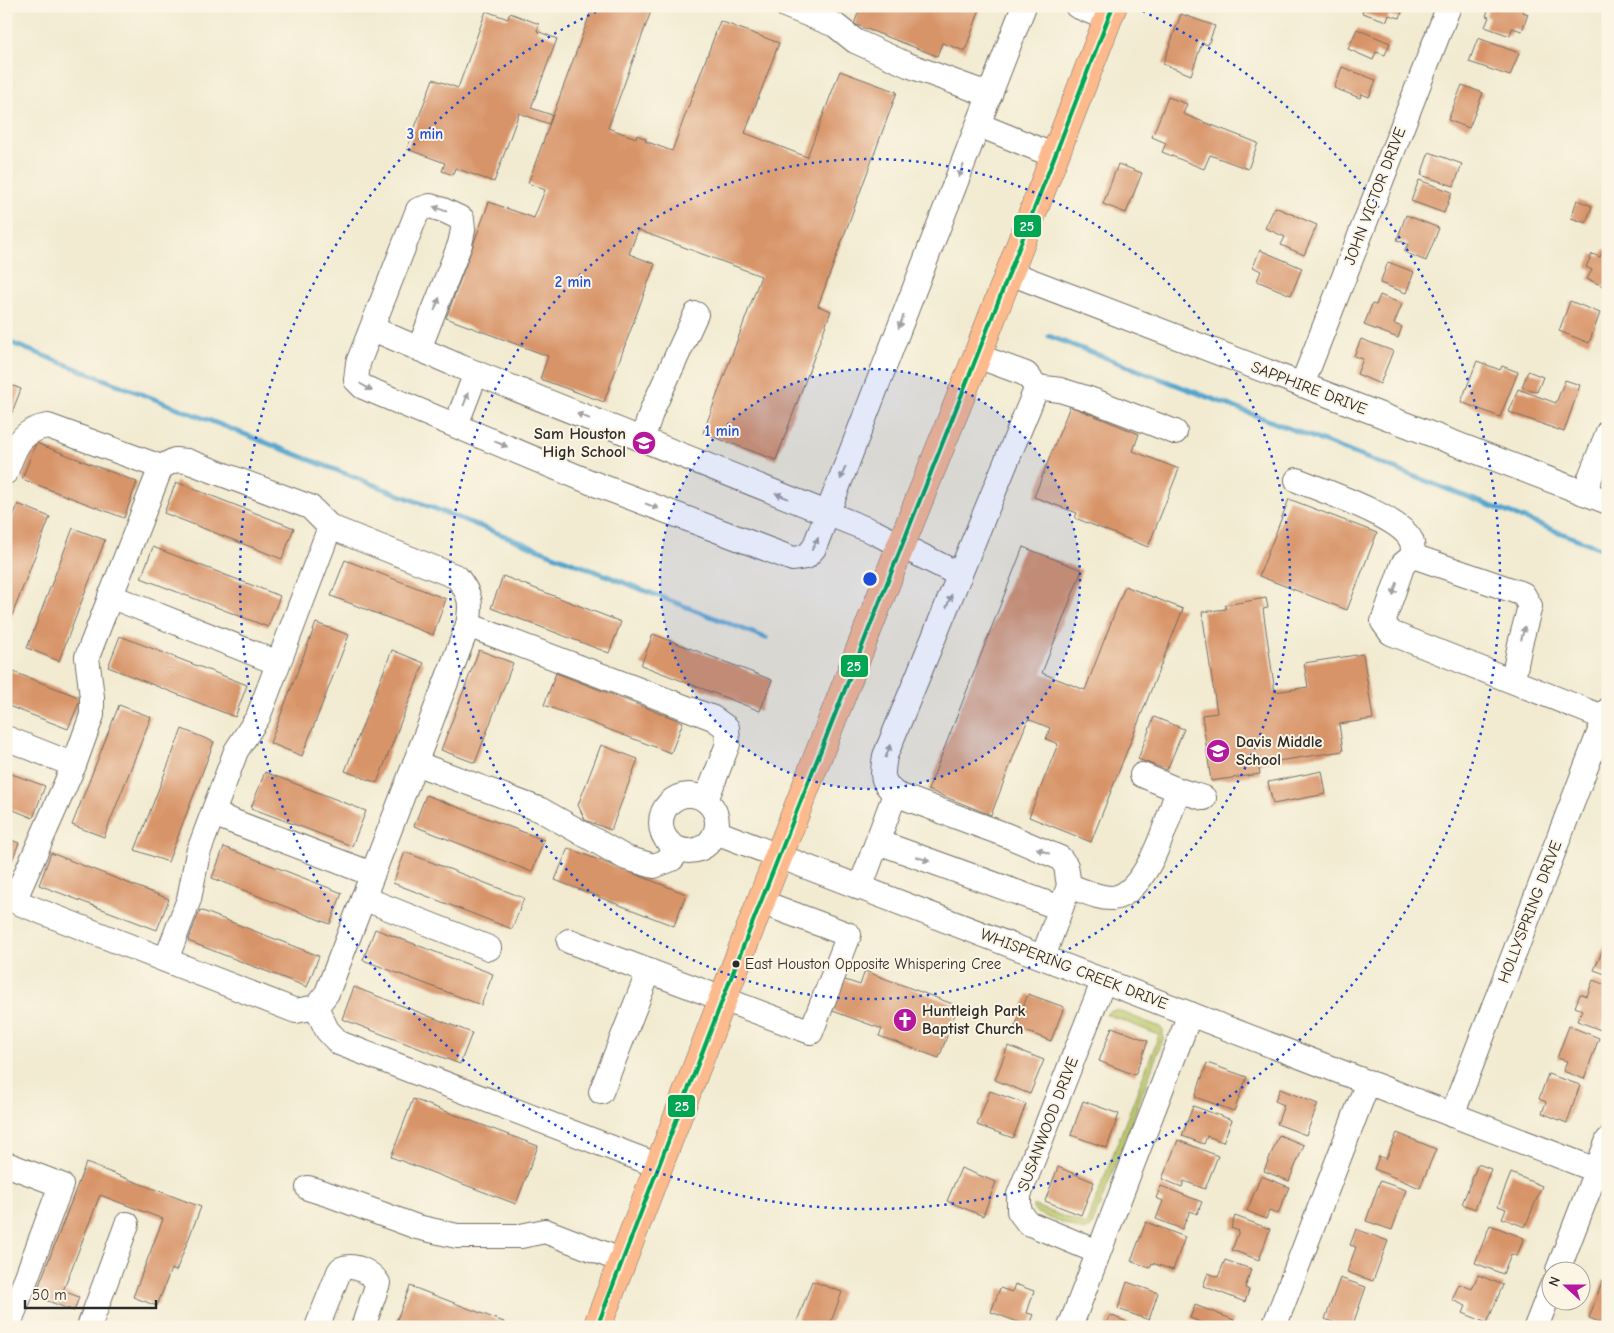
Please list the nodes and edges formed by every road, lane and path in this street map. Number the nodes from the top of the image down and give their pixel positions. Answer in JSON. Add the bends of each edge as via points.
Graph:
{"nodes":[{"id":1,"x":787,"y":6,"type":"edge"},
{"id":2,"x":1024,"y":6,"type":"edge"},
{"id":3,"x":1077,"y":6,"type":"edge"},
{"id":4,"x":1449,"y":6,"type":"edge"},
{"id":5,"x":1111,"y":13,"type":"edge"},
{"id":6,"x":990,"y":96,"type":"junction"},
{"id":7,"x":979,"y":125,"type":"junction"},
{"id":8,"x":1056,"y":156,"type":"junction"},
{"id":9,"x":1010,"y":273,"type":"junction"},
{"id":10,"x":696,"y":314,"type":"dead end"},
{"id":11,"x":373,"y":329,"type":"junction"},
{"id":12,"x":419,"y":349,"type":"junction"},
{"id":13,"x":977,"y":356,"type":"junction"},
{"id":14,"x":476,"y":373,"type":"junction"},
{"id":15,"x":1302,"y":385,"type":"junction"},
{"id":16,"x":1037,"y":387,"type":"junction"},
{"id":17,"x":456,"y":425,"type":"junction"},
{"id":18,"x":1175,"y":432,"type":"dead end"},
{"id":19,"x":1608,"y":432,"type":"edge"},
{"id":20,"x":642,"y":440,"type":"junction"},
{"id":21,"x":10,"y":449,"type":"edge"},
{"id":22,"x":161,"y":467,"type":"junction"},
{"id":23,"x":6,"y":472,"type":"edge"},
{"id":24,"x":1297,"y":480,"type":"dead end"},
{"id":25,"x":1584,"y":493,"type":"junction"},
{"id":26,"x":1608,"y":502,"type":"edge"},
{"id":27,"x":827,"y":514,"type":"junction"},
{"id":28,"x":330,"y":527,"type":"junction"},
{"id":29,"x":901,"y":545,"type":"junction"},
{"id":30,"x":1414,"y":556,"type":"junction"},
{"id":31,"x":960,"y":575,"type":"junction"},
{"id":32,"x":110,"y":596,"type":"junction"},
{"id":33,"x":468,"y":625,"type":"junction"},
{"id":34,"x":278,"y":663,"type":"junction"},
{"id":35,"x":1513,"y":680,"type":"junction"},
{"id":36,"x":1606,"y":714,"type":"edge"},
{"id":37,"x":6,"y":738,"type":"edge"},
{"id":38,"x":415,"y":763,"type":"junction"},
{"id":39,"x":74,"y":765,"type":"junction"},
{"id":40,"x":1142,"y":775,"type":"dead end"},
{"id":41,"x":1178,"y":790,"type":"junction"},
{"id":42,"x":895,"y":794,"type":"junction"},
{"id":43,"x":1204,"y":798,"type":"dead end"},
{"id":44,"x":706,"y":800,"type":"junction"},
{"id":45,"x":213,"y":814,"type":"junction"},
{"id":46,"x":716,"y":832,"type":"junction"},
{"id":47,"x":878,"y":842,"type":"junction"},
{"id":48,"x":676,"y":855,"type":"junction"},
{"id":49,"x":778,"y":857,"type":"junction"},
{"id":50,"x":372,"y":874,"type":"junction"},
{"id":51,"x":1069,"y":886,"type":"junction"},
{"id":52,"x":860,"y":888,"type":"junction"},
{"id":53,"x":363,"y":898,"type":"junction"},
{"id":54,"x":10,"y":900,"type":"edge"},
{"id":55,"x":761,"y":902,"type":"junction"},
{"id":56,"x":1060,"y":908,"type":"junction"},
{"id":57,"x":569,"y":941,"type":"dead end"},
{"id":58,"x":489,"y":948,"type":"dead end"},
{"id":59,"x":1043,"y":957,"type":"junction"},
{"id":60,"x":166,"y":960,"type":"junction"},
{"id":61,"x":649,"y":971,"type":"junction"},
{"id":62,"x":1104,"y":980,"type":"junction"},
{"id":63,"x":722,"y":999,"type":"junction"},
{"id":64,"x":316,"y":1007,"type":"junction"},
{"id":65,"x":1190,"y":1014,"type":"junction"},
{"id":66,"x":1368,"y":1082,"type":"junction"},
{"id":67,"x":601,"y":1092,"type":"dead end"},
{"id":68,"x":1452,"y":1114,"type":"junction"},
{"id":69,"x":1608,"y":1140,"type":"edge"},
{"id":70,"x":6,"y":1164,"type":"edge"},
{"id":71,"x":659,"y":1166,"type":"junction"},
{"id":72,"x":1596,"y":1170,"type":"junction"},
{"id":73,"x":308,"y":1188,"type":"dead end"},
{"id":74,"x":127,"y":1224,"type":"dead end"},
{"id":75,"x":1098,"y":1252,"type":"junction"},
{"id":76,"x":1562,"y":1260,"type":"edge"},
{"id":77,"x":622,"y":1261,"type":"junction"},
{"id":78,"x":1543,"y":1310,"type":"edge"},
{"id":79,"x":8,"y":1327,"type":"edge"},
{"id":80,"x":90,"y":1327,"type":"edge"},
{"id":81,"x":317,"y":1327,"type":"edge"},
{"id":82,"x":363,"y":1327,"type":"edge"},
{"id":83,"x":597,"y":1327,"type":"edge"},
{"id":84,"x":1070,"y":1327,"type":"edge"},
{"id":85,"x":1274,"y":1327,"type":"edge"},
{"id":86,"x":1536,"y":1327,"type":"edge"}],
"edges":[{"from":1,"to":6,"type":"street","via":[[835,25],[856,41],[908,65]]},
{"from":2,"to":6,"type":"street"},
{"from":3,"to":5,"type":"street"},
{"from":4,"to":15,"type":"street","name":"JOHN VICTOR DRIVE"},
{"from":5,"to":8,"type":"main road"},
{"from":6,"to":7,"type":"street"},
{"from":7,"to":8,"type":"street"},
{"from":7,"to":27,"type":"street","one_way":true},
{"from":8,"to":9,"type":"main road"},
{"from":9,"to":13,"type":"main road"},
{"from":9,"to":15,"type":"street","name":"SAPPHIRE DRIVE"},
{"from":10,"to":20,"type":"street","via":[[652,410]]},
{"from":11,"to":12,"type":"street"},
{"from":12,"to":11,"type":"street","one_way":true,"via":[[463,230],[462,219],[443,210],[430,206],[418,210]]},
{"from":11,"to":17,"type":"street","one_way":true,"via":[[358,363],[356,380],[363,387]]},
{"from":12,"to":14,"type":"street"},
{"from":13,"to":16,"type":"street","via":[[1026,374]]},
{"from":13,"to":29,"type":"main road"},
{"from":17,"to":14,"type":"street","one_way":true},
{"from":20,"to":14,"type":"street","one_way":true},
{"from":15,"to":25,"type":"street","name":"SAPPHIRE DRIVE"},
{"from":16,"to":18,"type":"street","via":[[1082,397]]},
{"from":16,"to":31,"type":"street"},
{"from":17,"to":27,"type":"street","one_way":true,"via":[[590,482],[793,559],[806,557],[814,548]]},
{"from":19,"to":25,"type":"street"},
{"from":27,"to":20,"type":"street","one_way":true},
{"from":21,"to":22,"type":"street","via":[[36,428],[48,426]]},
{"from":21,"to":23,"type":"street"},
{"from":22,"to":28,"type":"street","via":[[175,460],[187,461],[310,507]]},
{"from":22,"to":32,"type":"street"},
{"from":24,"to":30,"type":"street","via":[[1386,518],[1411,540]]},
{"from":25,"to":26,"type":"street","name":"SAPPHIRE DRIVE"},
{"from":27,"to":29,"type":"street"},
{"from":28,"to":33,"type":"street","via":[[457,577],[468,591],[471,607]]},
{"from":28,"to":34,"type":"street"},
{"from":29,"to":31,"type":"street"},
{"from":29,"to":49,"type":"main road"},
{"from":35,"to":30,"type":"street","one_way":true,"via":[[1530,606],[1524,594]]},
{"from":30,"to":35,"type":"street","one_way":true,"via":[[1403,564],[1383,622],[1391,633]]},
{"from":42,"to":31,"type":"street","one_way":true,"via":[[885,785],[882,775],[885,756]]},
{"from":32,"to":34,"type":"street"},
{"from":32,"to":39,"type":"street","via":[[87,657],[92,715]]},
{"from":33,"to":38,"type":"street"},
{"from":33,"to":44,"type":"street","via":[[713,718],[727,728],[728,744]]},
{"from":34,"to":45,"type":"street","via":[[258,717],[236,751]]},
{"from":35,"to":36,"type":"street"},
{"from":36,"to":68,"type":"street","name":"HOLLYSPRING DRIVE"},
{"from":37,"to":39,"type":"street"},
{"from":38,"to":48,"type":"street","via":[[541,810],[626,858],[654,866]]},
{"from":38,"to":50,"type":"street"},
{"from":39,"to":54,"type":"street"},
{"from":40,"to":41,"type":"street"},
{"from":41,"to":43,"type":"street"},
{"from":41,"to":51,"type":"street","via":[[1153,858],[1130,890],[1112,898]]},
{"from":42,"to":47,"type":"street"},
{"from":51,"to":42,"type":"street","one_way":true,"via":[[1066,866],[1060,858],[1006,834]]},
{"from":44,"to":46,"type":"street","via":[[715,812]]},
{"from":44,"to":48,"type":"street","via":[[691,795],[681,796],[665,808],[661,817],[662,832]]},
{"from":45,"to":50,"type":"street"},
{"from":45,"to":60,"type":"street","via":[[198,853],[189,899]]},
{"from":46,"to":48,"type":"street","via":[[712,840],[697,851]]},
{"from":46,"to":49,"type":"street","name":"WHISPERING CREEK DRIVE"},
{"from":47,"to":52,"type":"street"},
{"from":47,"to":56,"type":"street","one_way":true},
{"from":49,"to":52,"type":"street","name":"WHISPERING CREEK DRIVE"},
{"from":49,"to":55,"type":"main road"},
{"from":50,"to":53,"type":"street"},
{"from":51,"to":56,"type":"street"},
{"from":52,"to":59,"type":"street","name":"WHISPERING CREEK DRIVE"},
{"from":53,"to":58,"type":"street"},
{"from":53,"to":64,"type":"street","via":[[327,993]]},
{"from":54,"to":60,"type":"street"},
{"from":55,"to":63,"type":"main road"},
{"from":55,"to":63,"type":"street","via":[[849,935],[811,1032]]},
{"from":56,"to":59,"type":"street"},
{"from":57,"to":61,"type":"street"},
{"from":59,"to":62,"type":"street","name":"WHISPERING CREEK DRIVE"},
{"from":60,"to":64,"type":"street","via":[[296,1011]]},
{"from":61,"to":63,"type":"street"},
{"from":61,"to":67,"type":"street"},
{"from":62,"to":65,"type":"street","name":"WHISPERING CREEK DRIVE"},
{"from":62,"to":75,"type":"street","name":"SUSANWOOD DRIVE","via":[[1019,1195],[1019,1211],[1028,1223]]},
{"from":63,"to":71,"type":"main road"},
{"from":64,"to":71,"type":"street","via":[[327,1030],[339,1043]]},
{"from":65,"to":66,"type":"street","name":"WHISPERING CREEK DRIVE"},
{"from":65,"to":75,"type":"street"},
{"from":66,"to":68,"type":"street","name":"WHISPERING CREEK DRIVE"},
{"from":66,"to":85,"type":"street"},
{"from":68,"to":72,"type":"street"},
{"from":69,"to":72,"type":"street"},
{"from":70,"to":79,"type":"street","via":[[61,1186]]},
{"from":71,"to":77,"type":"main road"},
{"from":72,"to":76,"type":"street"},
{"from":73,"to":77,"type":"street","via":[[417,1228],[457,1236],[522,1236],[545,1231]]},
{"from":74,"to":80,"type":"street"},
{"from":75,"to":84,"type":"street"},
{"from":77,"to":83,"type":"main road"},
{"from":78,"to":86,"type":"street"},
{"from":81,"to":82,"type":"street","via":[[339,1272],[349,1267],[374,1276],[378,1284]]}]}
